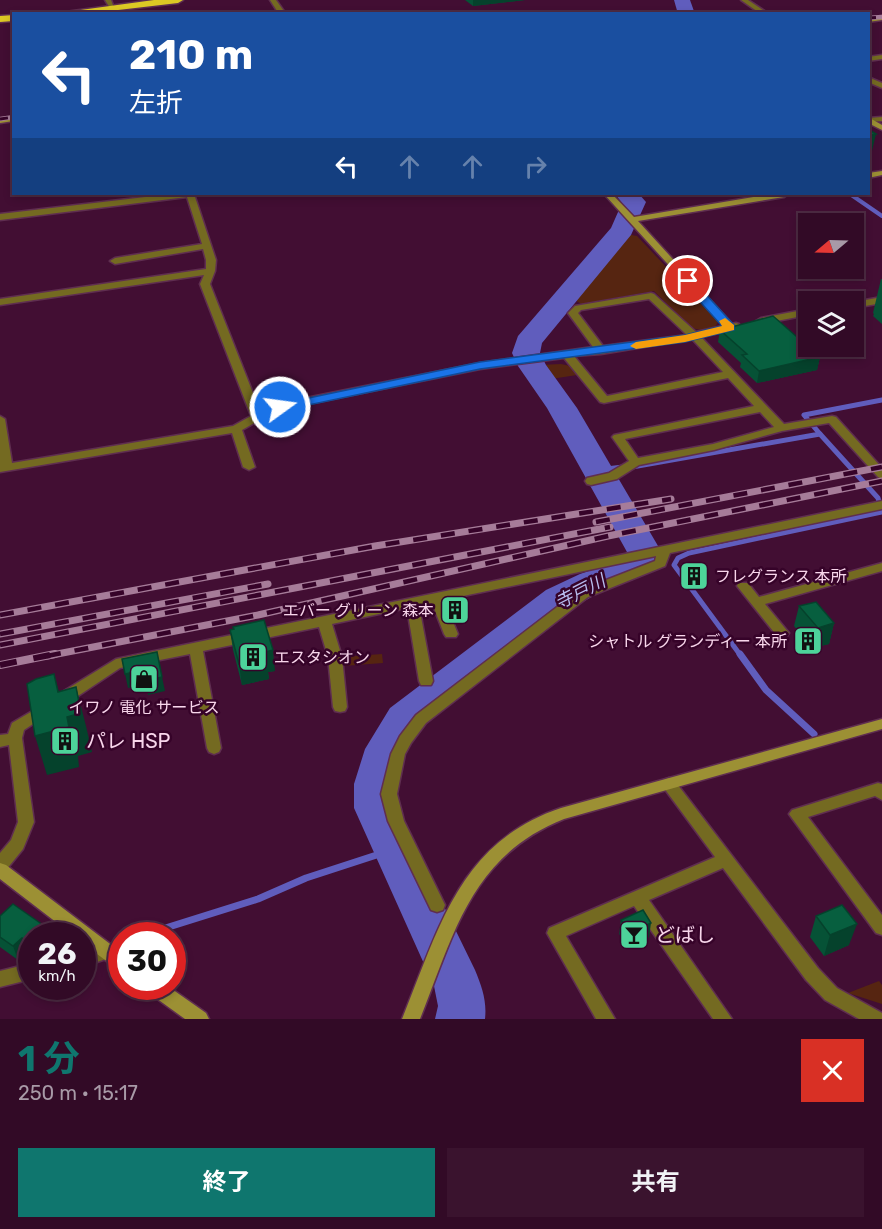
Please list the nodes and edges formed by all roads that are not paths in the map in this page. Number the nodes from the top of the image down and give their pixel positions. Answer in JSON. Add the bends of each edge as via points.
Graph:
{"nodes":[{"id":1,"x":178,"y":0,"type":"edge"},
{"id":2,"x":744,"y":0,"type":"edge"},
{"id":3,"x":110,"y":4,"type":"edge"},
{"id":4,"x":66,"y":12,"type":"edge"},
{"id":5,"x":763,"y":12,"type":"edge"},
{"id":6,"x":181,"y":195,"type":"edge"},
{"id":7,"x":189,"y":195,"type":"edge"},
{"id":8,"x":609,"y":195,"type":"edge"},
{"id":9,"x":778,"y":195,"type":"edge"},
{"id":10,"x":0,"y":217,"type":"edge"},
{"id":11,"x":631,"y":220,"type":"junction"},
{"id":12,"x":207,"y":246,"type":"junction"},
{"id":13,"x":115,"y":261,"type":"dead end"},
{"id":14,"x":210,"y":271,"type":"junction"},
{"id":15,"x":882,"y":300,"type":"edge"},
{"id":16,"x":0,"y":302,"type":"edge"},
{"id":17,"x":864,"y":303,"type":"edge"},
{"id":18,"x":798,"y":314,"type":"edge"},
{"id":19,"x":730,"y":327,"type":"junction"},
{"id":20,"x":694,"y":336,"type":"junction"},
{"id":21,"x":601,"y":351,"type":"junction"},
{"id":22,"x":567,"y":354,"type":"junction"},
{"id":23,"x":730,"y":374,"type":"junction"},
{"id":24,"x":762,"y":408,"type":"junction"},
{"id":25,"x":257,"y":418,"type":"junction"},
{"id":26,"x":0,"y":419,"type":"edge"},
{"id":27,"x":0,"y":424,"type":"edge"},
{"id":28,"x":781,"y":428,"type":"junction"},
{"id":29,"x":236,"y":429,"type":"junction"},
{"id":30,"x":635,"y":462,"type":"junction"},
{"id":31,"x":249,"y":467,"type":"dead end"},
{"id":32,"x":3,"y":468,"type":"edge"},
{"id":33,"x":882,"y":475,"type":"edge"},
{"id":34,"x":594,"y":480,"type":"dead end"},
{"id":35,"x":877,"y":506,"type":"edge"},
{"id":36,"x":657,"y":552,"type":"junction"},
{"id":37,"x":882,"y":567,"type":"edge"},
{"id":38,"x":743,"y":586,"type":"dead end"},
{"id":39,"x":436,"y":597,"type":"junction"},
{"id":40,"x":412,"y":602,"type":"junction"},
{"id":41,"x":757,"y":602,"type":"junction"},
{"id":42,"x":324,"y":621,"type":"junction"},
{"id":43,"x":782,"y":633,"type":"dead end"},
{"id":44,"x":451,"y":634,"type":"dead end"},
{"id":45,"x":196,"y":649,"type":"junction"},
{"id":46,"x":426,"y":681,"type":"dead end"},
{"id":47,"x":340,"y":707,"type":"dead end"},
{"id":48,"x":882,"y":724,"type":"edge"},
{"id":49,"x":7,"y":739,"type":"edge"},
{"id":50,"x":214,"y":748,"type":"dead end"},
{"id":51,"x":669,"y":783,"type":"junction"},
{"id":52,"x":882,"y":794,"type":"edge"},
{"id":53,"x":726,"y":859,"type":"junction"},
{"id":54,"x":0,"y":865,"type":"edge"},
{"id":55,"x":0,"y":870,"type":"edge"},
{"id":56,"x":638,"y":897,"type":"junction"},
{"id":57,"x":437,"y":905,"type":"dead end"},
{"id":58,"x":882,"y":928,"type":"edge"},
{"id":59,"x":106,"y":952,"type":"joint"},
{"id":60,"x":96,"y":955,"type":"edge"},
{"id":61,"x":18,"y":974,"type":"edge"},
{"id":62,"x":0,"y":979,"type":"edge"},
{"id":63,"x":173,"y":1000,"type":"edge"},
{"id":64,"x":200,"y":1019,"type":"edge"},
{"id":65,"x":411,"y":1019,"type":"edge"},
{"id":66,"x":606,"y":1019,"type":"edge"},
{"id":67,"x":721,"y":1019,"type":"edge"},
{"id":68,"x":876,"y":1019,"type":"edge"}],
"edges":[{"from":1,"to":3,"type":"highway"},
{"from":2,"to":5,"type":"street"},
{"from":3,"to":4,"type":"highway"},
{"from":6,"to":10,"type":"street"},
{"from":7,"to":12,"type":"street"},
{"from":8,"to":11,"type":"street"},
{"from":9,"to":11,"type":"street"},
{"from":11,"to":19,"type":"street"},
{"from":12,"to":13,"type":"street"},
{"from":12,"to":14,"type":"street"},
{"from":14,"to":16,"type":"street"},
{"from":14,"to":25,"type":"street","via":[[205,284]]},
{"from":15,"to":17,"type":"street"},
{"from":18,"to":19,"type":"street"},
{"from":19,"to":20,"type":"street"},
{"from":20,"to":21,"type":"street"},
{"from":20,"to":21,"type":"street","via":[[651,296],[578,308],[573,313]]},
{"from":20,"to":23,"type":"street"},
{"from":21,"to":22,"type":"street"},
{"from":22,"to":23,"type":"street","via":[[604,400]]},
{"from":22,"to":25,"type":"street","via":[[312,399],[268,411]]},
{"from":23,"to":24,"type":"street"},
{"from":24,"to":28,"type":"street"},
{"from":24,"to":30,"type":"street","via":[[618,437]]},
{"from":25,"to":29,"type":"street"},
{"from":26,"to":27,"type":"street"},
{"from":27,"to":32,"type":"street"},
{"from":28,"to":30,"type":"street","via":[[714,447]]},
{"from":28,"to":33,"type":"street","via":[[832,419]]},
{"from":29,"to":31,"type":"street"},
{"from":29,"to":32,"type":"street"},
{"from":30,"to":34,"type":"street","via":[[613,476]]},
{"from":35,"to":36,"type":"street"},
{"from":36,"to":39,"type":"street"},
{"from":36,"to":57,"type":"street","via":[[661,563],[583,594],[428,713],[405,740],[389,794],[396,821]]},
{"from":37,"to":41,"type":"street"},
{"from":38,"to":41,"type":"street"},
{"from":39,"to":40,"type":"street"},
{"from":39,"to":44,"type":"street"},
{"from":40,"to":42,"type":"street"},
{"from":40,"to":46,"type":"street"},
{"from":41,"to":43,"type":"street"},
{"from":42,"to":45,"type":"street"},
{"from":42,"to":47,"type":"street","via":[[335,657]]},
{"from":45,"to":49,"type":"street","via":[[116,664],[31,716]]},
{"from":45,"to":50,"type":"street"},
{"from":48,"to":51,"type":"street"},
{"from":49,"to":54,"type":"street","via":[[26,822],[17,844]]},
{"from":51,"to":53,"type":"street"},
{"from":51,"to":65,"type":"street","via":[[561,814],[513,838],[484,866],[468,889]]},
{"from":52,"to":58,"type":"street","via":[[878,789],[797,814]]},
{"from":53,"to":56,"type":"street"},
{"from":53,"to":68,"type":"street","via":[[812,974],[831,994]]},
{"from":55,"to":59,"type":"street"},
{"from":56,"to":66,"type":"street","via":[[555,933]]},
{"from":56,"to":67,"type":"street"},
{"from":59,"to":60,"type":"street"},
{"from":61,"to":62,"type":"street"},
{"from":63,"to":64,"type":"street"}]}
